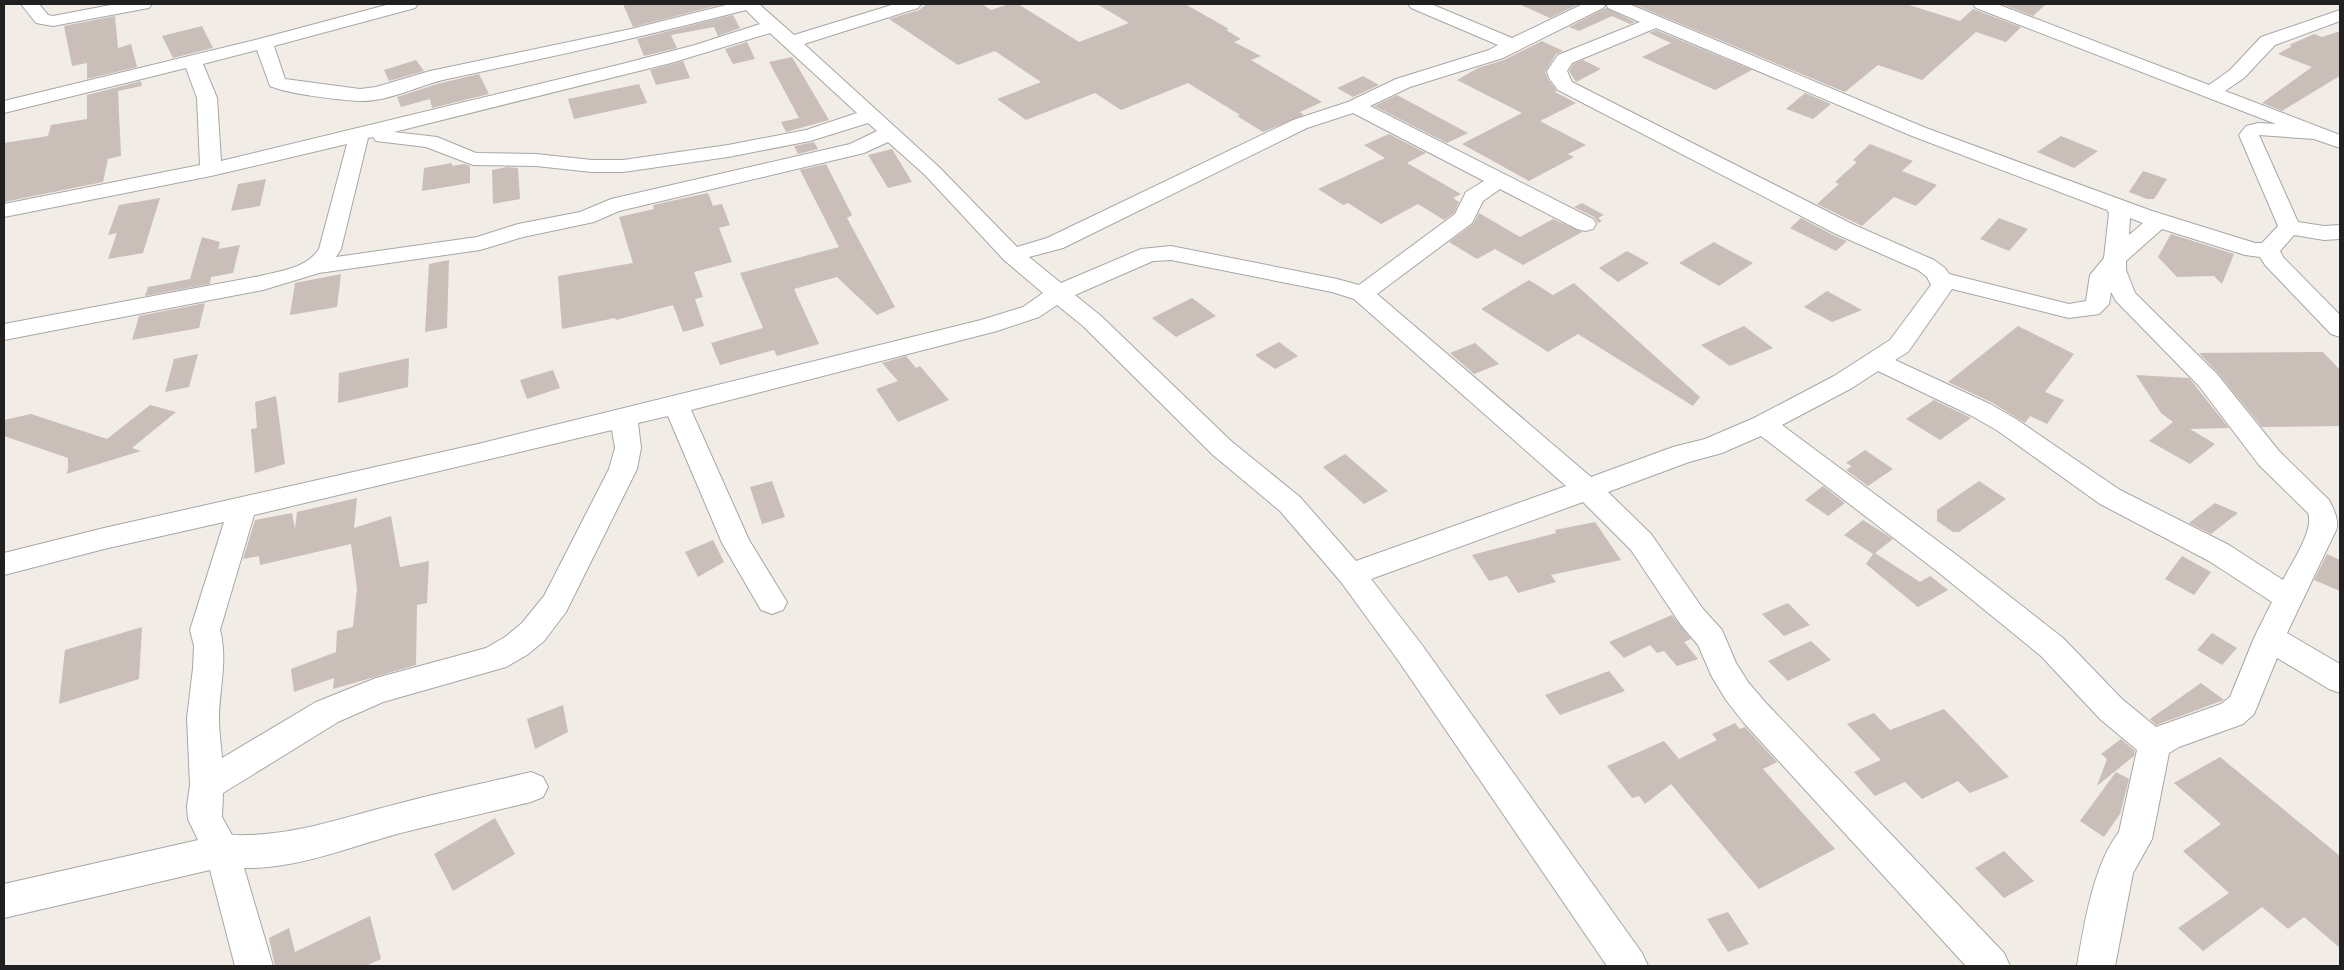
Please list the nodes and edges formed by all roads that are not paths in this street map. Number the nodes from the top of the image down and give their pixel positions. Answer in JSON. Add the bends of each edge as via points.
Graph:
{"nodes":[{"id":1,"x":30,"y":4,"type":"edge"},
{"id":2,"x":144,"y":4,"type":"edge"},
{"id":3,"x":342,"y":4,"type":"edge"},
{"id":4,"x":409,"y":4,"type":"edge"},
{"id":5,"x":750,"y":4,"type":"edge"},
{"id":6,"x":912,"y":4,"type":"edge"},
{"id":7,"x":1417,"y":4,"type":"edge"},
{"id":8,"x":1597,"y":4,"type":"edge"},
{"id":9,"x":1614,"y":4,"type":"edge"},
{"id":10,"x":1982,"y":4,"type":"edge"},
{"id":11,"x":366,"y":14,"type":"junction"},
{"id":12,"x":2340,"y":15,"type":"edge"},
{"id":13,"x":1655,"y":22,"type":"junction"},
{"id":14,"x":783,"y":34,"type":"junction"},
{"id":15,"x":264,"y":42,"type":"junction"},
{"id":16,"x":1513,"y":45,"type":"junction"},
{"id":17,"x":192,"y":60,"type":"junction"},
{"id":18,"x":2212,"y":91,"type":"junction"},
{"id":19,"x":1355,"y":106,"type":"junction"},
{"id":20,"x":4,"y":107,"type":"edge"},
{"id":21,"x":880,"y":124,"type":"junction"},
{"id":22,"x":2315,"y":132,"type":"junction"},
{"id":23,"x":367,"y":133,"type":"junction"},
{"id":24,"x":2340,"y":142,"type":"edge"},
{"id":25,"x":211,"y":170,"type":"junction"},
{"id":26,"x":1499,"y":180,"type":"junction"},
{"id":27,"x":2116,"y":206,"type":"junction"},
{"id":28,"x":4,"y":210,"type":"edge"},
{"id":29,"x":2159,"y":220,"type":"junction"},
{"id":30,"x":1585,"y":224,"type":"dead end"},
{"id":31,"x":2289,"y":227,"type":"junction"},
{"id":32,"x":2340,"y":232,"type":"edge"},
{"id":33,"x":2268,"y":250,"type":"junction"},
{"id":34,"x":1012,"y":254,"type":"junction"},
{"id":35,"x":2115,"y":259,"type":"junction"},
{"id":36,"x":311,"y":267,"type":"junction"},
{"id":37,"x":1942,"y":279,"type":"junction"},
{"id":38,"x":1058,"y":293,"type":"junction"},
{"id":39,"x":1362,"y":294,"type":"junction"},
{"id":40,"x":2340,"y":329,"type":"edge"},
{"id":41,"x":4,"y":332,"type":"edge"},
{"id":42,"x":1877,"y":361,"type":"junction"},
{"id":43,"x":676,"y":405,"type":"junction"},
{"id":44,"x":624,"y":419,"type":"junction"},
{"id":45,"x":1763,"y":424,"type":"junction"},
{"id":46,"x":1586,"y":488,"type":"junction"},
{"id":47,"x":242,"y":509,"type":"junction"},
{"id":48,"x":4,"y":564,"type":"edge"},
{"id":49,"x":1351,"y":574,"type":"junction"},
{"id":50,"x":2288,"y":598,"type":"junction"},
{"id":51,"x":772,"y":602,"type":"dead end"},
{"id":52,"x":2269,"y":638,"type":"junction"},
{"id":53,"x":2340,"y":680,"type":"edge"},
{"id":54,"x":2154,"y":745,"type":"junction"},
{"id":55,"x":207,"y":785,"type":"junction"},
{"id":56,"x":531,"y":787,"type":"dead end"},
{"id":57,"x":222,"y":852,"type":"junction"},
{"id":58,"x":4,"y":902,"type":"edge"},
{"id":59,"x":254,"y":966,"type":"edge"},
{"id":60,"x":1629,"y":966,"type":"edge"},
{"id":61,"x":1991,"y":966,"type":"edge"},
{"id":62,"x":2096,"y":966,"type":"edge"}],
"edges":[{"from":1,"to":2,"type":"street","via":[[42,19],[53,22]]},
{"from":3,"to":11,"type":"street"},
{"from":4,"to":11,"type":"street"},
{"from":5,"to":14,"type":"street"},
{"from":5,"to":15,"type":"street","via":[[631,34],[487,63],[369,94],[277,82]]},
{"from":6,"to":14,"type":"street"},
{"from":7,"to":16,"type":"street"},
{"from":8,"to":16,"type":"street"},
{"from":9,"to":13,"type":"street"},
{"from":10,"to":18,"type":"street"},
{"from":11,"to":15,"type":"street"},
{"from":12,"to":18,"type":"street","via":[[2268,40],[2237,74]]},
{"from":13,"to":27,"type":"street","via":[[1901,125]]},
{"from":13,"to":37,"type":"street","via":[[1565,59],[1557,71],[1559,78],[1565,86],[1844,228],[1926,265]]},
{"from":14,"to":21,"type":"street"},
{"from":14,"to":23,"type":"street","via":[[704,48]]},
{"from":15,"to":17,"type":"street"},
{"from":16,"to":19,"type":"street","via":[[1475,62],[1403,83]]},
{"from":17,"to":20,"type":"street"},
{"from":17,"to":25,"type":"street","via":[[207,98]]},
{"from":18,"to":22,"type":"street"},
{"from":19,"to":26,"type":"street"},
{"from":19,"to":34,"type":"street","via":[[1300,124],[1055,243]]},
{"from":21,"to":23,"type":"street","via":[[623,166],[473,159],[430,141]]},
{"from":21,"to":34,"type":"street","via":[[932,171]]},
{"from":21,"to":36,"type":"street","via":[[857,150],[656,195],[612,206],[586,217],[518,231],[480,243]]},
{"from":22,"to":24,"type":"street"},
{"from":22,"to":31,"type":"street","via":[[2253,130],[2249,135]]},
{"from":23,"to":25,"type":"street"},
{"from":23,"to":36,"type":"street","via":[[330,249],[322,262]]},
{"from":25,"to":28,"type":"street","via":[[92,196]]},
{"from":26,"to":30,"type":"street"},
{"from":26,"to":39,"type":"street","via":[[1474,197],[1464,218]]},
{"from":27,"to":29,"type":"street"},
{"from":27,"to":35,"type":"street","via":[[2120,213]]},
{"from":29,"to":33,"type":"street","via":[[2253,250]]},
{"from":29,"to":35,"type":"street"},
{"from":31,"to":32,"type":"street","via":[[2324,233]]},
{"from":31,"to":33,"type":"street"},
{"from":33,"to":40,"type":"street","via":[[2273,260]]},
{"from":34,"to":38,"type":"street"},
{"from":35,"to":37,"type":"street","via":[[2102,275],[2097,304],[2082,311],[2069,311]]},
{"from":35,"to":50,"type":"street","via":[[2114,270],[2124,296],[2208,380],[2269,458],[2318,507],[2324,518],[2323,528]]},
{"from":36,"to":41,"type":"street","via":[[263,283]]},
{"from":37,"to":42,"type":"street","via":[[1943,286],[1899,346]]},
{"from":38,"to":39,"type":"street","via":[[1149,254],[1171,253],[1337,286]]},
{"from":38,"to":43,"type":"street","via":[[1031,312],[988,326]]},
{"from":38,"to":49,"type":"street","via":[[1092,321],[1222,448],[1290,504]]},
{"from":39,"to":46,"type":"street"},
{"from":42,"to":45,"type":"street"},
{"from":42,"to":50,"type":"street","via":[[1981,410],[2110,497],[2219,553]]},
{"from":43,"to":44,"type":"street"},
{"from":43,"to":51,"type":"street","via":[[736,543]]},
{"from":44,"to":47,"type":"street"},
{"from":44,"to":55,"type":"street","via":[[628,448],[623,469],[555,604],[534,632],[494,658],[376,691],[326,712]]},
{"from":45,"to":46,"type":"street","via":[[1713,446]]},
{"from":45,"to":54,"type":"street","via":[[2052,647],[2111,709]]},
{"from":46,"to":49,"type":"street"},
{"from":46,"to":61,"type":"street","via":[[1641,542],[1711,639],[1723,668],[1755,713]]},
{"from":47,"to":48,"type":"street","via":[[61,548]]},
{"from":47,"to":55,"type":"street","via":[[204,630],[210,668],[204,718]]},
{"from":49,"to":60,"type":"street","via":[[1411,654]]},
{"from":50,"to":52,"type":"street"},
{"from":52,"to":53,"type":"street"},
{"from":52,"to":54,"type":"street","via":[[2243,705],[2232,714],[2167,737]]},
{"from":54,"to":62,"type":"street","via":[[2135,839],[2115,873]]},
{"from":55,"to":57,"type":"street","via":[[205,819]]},
{"from":56,"to":57,"type":"street","via":[[297,847],[260,852]]},
{"from":57,"to":58,"type":"street"},
{"from":57,"to":59,"type":"street"}]}
